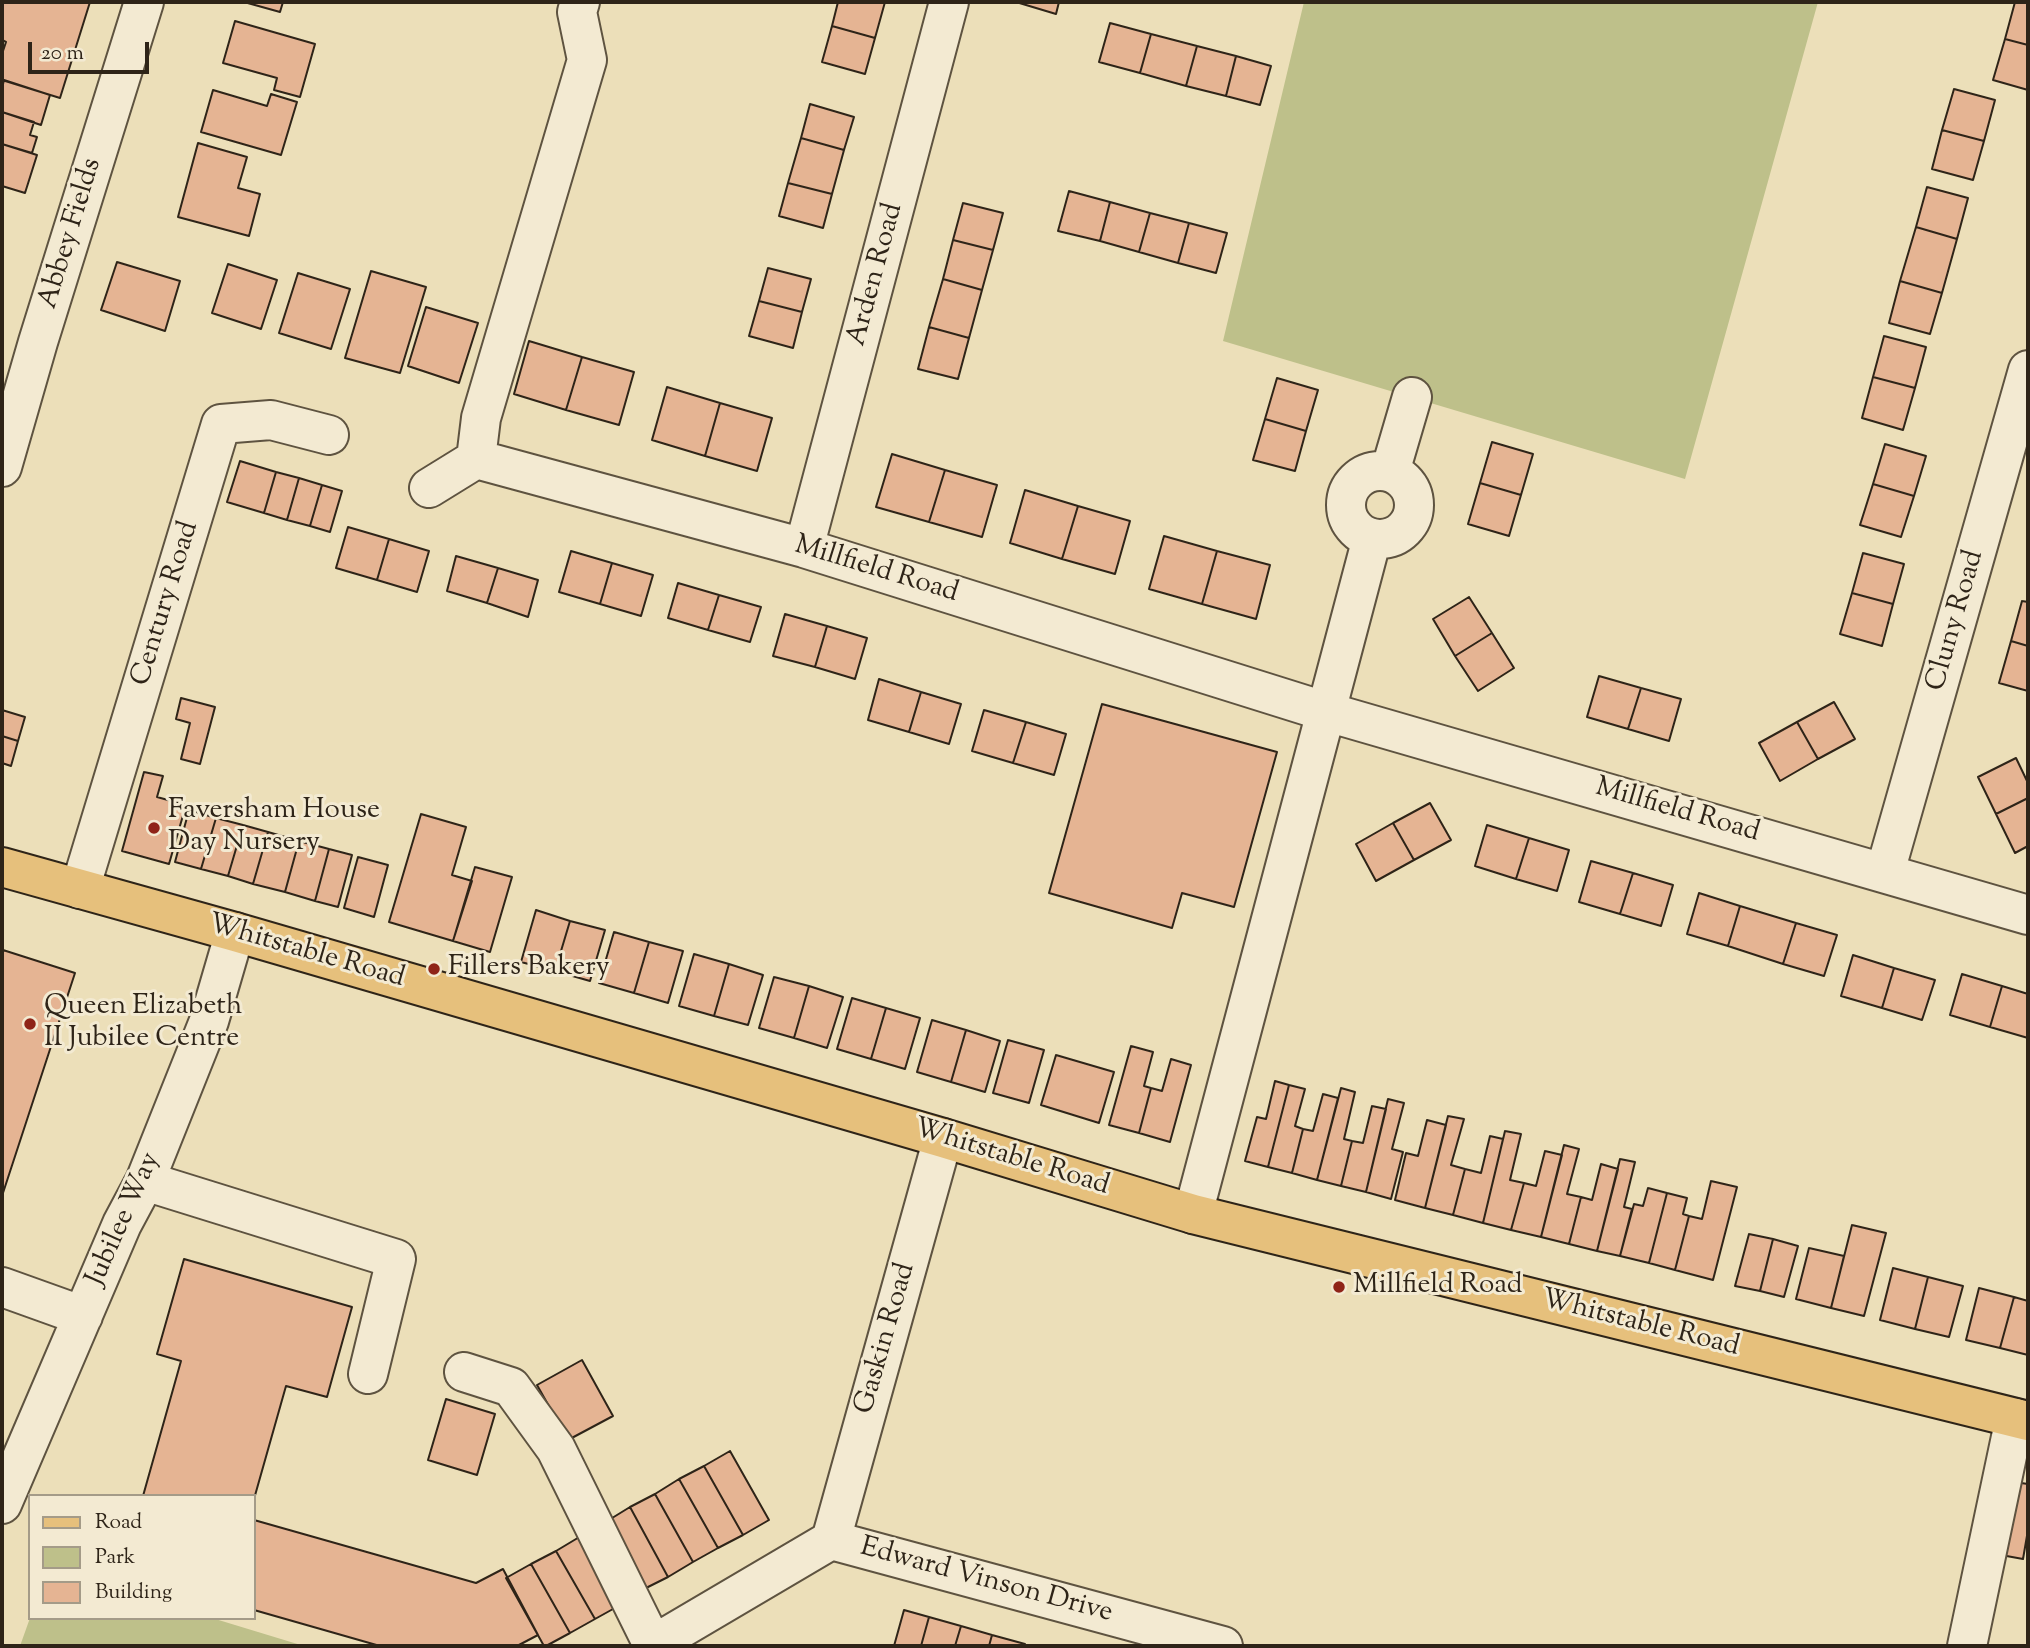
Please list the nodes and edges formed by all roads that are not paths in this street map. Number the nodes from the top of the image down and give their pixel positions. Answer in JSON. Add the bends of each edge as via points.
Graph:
{"nodes":[{"id":1,"x":144,"y":2,"type":"edge"},
{"id":2,"x":580,"y":2,"type":"edge"},
{"id":3,"x":949,"y":2,"type":"edge"},
{"id":4,"x":2028,"y":370,"type":"edge"},
{"id":5,"x":1412,"y":397,"type":"dead end"},
{"id":6,"x":329,"y":435,"type":"dead end"},
{"id":7,"x":476,"y":460,"type":"junction"},
{"id":8,"x":2,"y":467,"type":"edge"},
{"id":9,"x":429,"y":488,"type":"dead end"},
{"id":10,"x":804,"y":548,"type":"junction"},
{"id":11,"x":1325,"y":711,"type":"junction"},
{"id":12,"x":2,"y":867,"type":"edge"},
{"id":13,"x":1885,"y":872,"type":"junction"},
{"id":14,"x":80,"y":889,"type":"junction"},
{"id":15,"x":2028,"y":915,"type":"edge"},
{"id":16,"x":235,"y":932,"type":"junction"},
{"id":17,"x":943,"y":1138,"type":"junction"},
{"id":18,"x":145,"y":1181,"type":"junction"},
{"id":19,"x":1193,"y":1214,"type":"junction"},
{"id":20,"x":2,"y":1287,"type":"edge"},
{"id":21,"x":83,"y":1316,"type":"junction"},
{"id":22,"x":464,"y":1372,"type":"dead end"},
{"id":23,"x":368,"y":1374,"type":"dead end"},
{"id":24,"x":2022,"y":1420,"type":"edge"},
{"id":25,"x":2,"y":1504,"type":"edge"},
{"id":26,"x":831,"y":1540,"type":"junction"},
{"id":27,"x":1172,"y":1638,"type":"edge"},
{"id":28,"x":652,"y":1646,"type":"edge"},
{"id":29,"x":1223,"y":1646,"type":"edge"},
{"id":30,"x":1967,"y":1646,"type":"edge"}],
"edges":[{"from":1,"to":8,"type":"street","name":"Abbey Fields"},
{"from":2,"to":7,"type":"street","via":[[577,12],[587,60],[481,418]]},
{"from":3,"to":10,"type":"street","name":"Arden Road"},
{"from":4,"to":13,"type":"street","name":"Cluny Road"},
{"from":5,"to":11,"type":"street","via":[[1390,472],[1368,472],[1351,486],[1347,496],[1348,517],[1362,534],[1372,538]]},
{"from":6,"to":14,"type":"street","name":"Century Road","via":[[271,420],[222,424]]},
{"from":7,"to":9,"type":"street"},
{"from":7,"to":10,"type":"street","name":"Millfield Road"},
{"from":10,"to":11,"type":"street","name":"Millfield Road"},
{"from":11,"to":13,"type":"street","name":"Millfield Road"},
{"from":11,"to":19,"type":"street"},
{"from":12,"to":14,"type":"main road","name":"Whitstable Road"},
{"from":13,"to":15,"type":"street","name":"Millfield Road"},
{"from":14,"to":16,"type":"main road","name":"Whitstable Road"},
{"from":16,"to":17,"type":"main road","name":"Whitstable Road"},
{"from":16,"to":18,"type":"street","name":"Jubilee Way","via":[[209,1021]]},
{"from":17,"to":19,"type":"main road","name":"Whitstable Road"},
{"from":17,"to":26,"type":"street","name":"Gaskin Road"},
{"from":18,"to":21,"type":"street","name":"Jubilee Way"},
{"from":18,"to":23,"type":"street","via":[[396,1259]]},
{"from":19,"to":24,"type":"main road","name":"Whitstable Road"},
{"from":20,"to":21,"type":"street"},
{"from":21,"to":25,"type":"street","name":"Jubilee Way"},
{"from":22,"to":28,"type":"street","via":[[511,1387],[556,1449]]},
{"from":24,"to":30,"type":"street"},
{"from":26,"to":27,"type":"street","name":"Edward Vinson Drive"},
{"from":26,"to":28,"type":"street"},
{"from":27,"to":29,"type":"street","name":"Edward Vinson Drive"}]}
